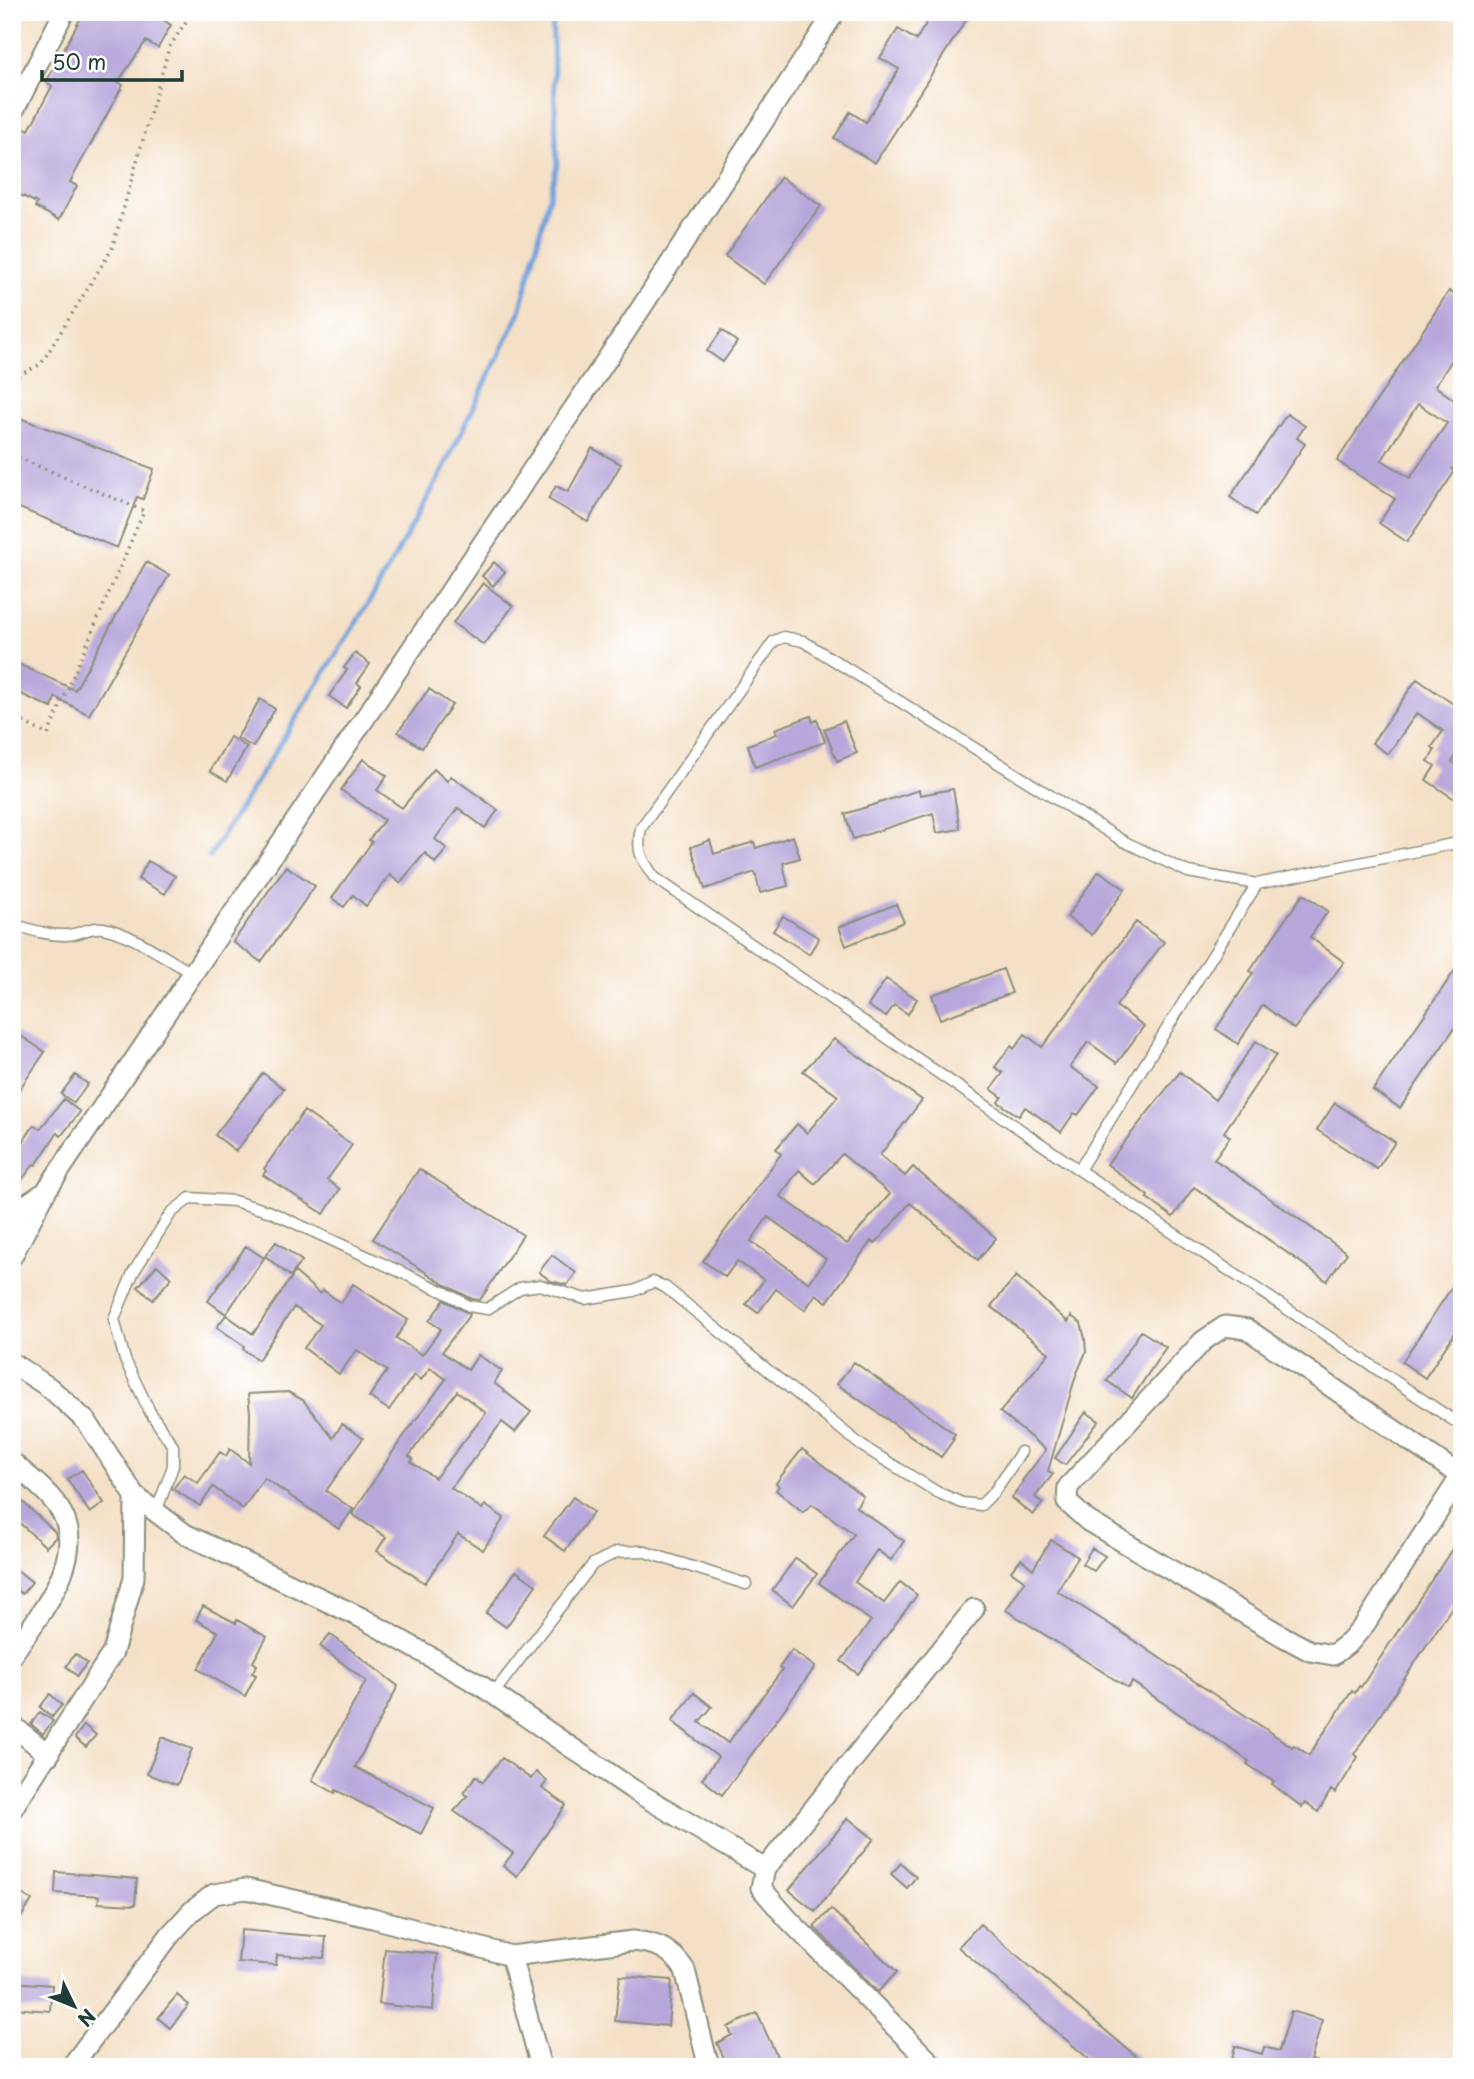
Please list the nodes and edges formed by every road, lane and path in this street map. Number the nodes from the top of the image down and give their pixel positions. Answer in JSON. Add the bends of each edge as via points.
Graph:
{"nodes":[{"id":1,"x":64,"y":12,"type":"edge"},
{"id":2,"x":192,"y":12,"type":"edge"},
{"id":3,"x":835,"y":12,"type":"edge"},
{"id":4,"x":12,"y":114,"type":"edge"},
{"id":5,"x":12,"y":379,"type":"edge"},
{"id":6,"x":12,"y":455,"type":"edge"},
{"id":7,"x":12,"y":716,"type":"edge"},
{"id":8,"x":1462,"y":842,"type":"edge"},
{"id":9,"x":1257,"y":884,"type":"junction"},
{"id":10,"x":12,"y":924,"type":"edge"},
{"id":11,"x":192,"y":973,"type":"junction"},
{"id":12,"x":1079,"y":1170,"type":"junction"},
{"id":13,"x":46,"y":1191,"type":"junction"},
{"id":14,"x":12,"y":1214,"type":"edge"},
{"id":15,"x":12,"y":1256,"type":"edge"},
{"id":16,"x":12,"y":1363,"type":"edge"},
{"id":17,"x":1462,"y":1426,"type":"edge"},
{"id":18,"x":1021,"y":1452,"type":"dead end"},
{"id":19,"x":12,"y":1462,"type":"edge"},
{"id":20,"x":1462,"y":1476,"type":"edge"},
{"id":21,"x":135,"y":1496,"type":"junction"},
{"id":22,"x":156,"y":1512,"type":"junction"},
{"id":23,"x":746,"y":1584,"type":"dead end"},
{"id":24,"x":974,"y":1609,"type":"dead end"},
{"id":25,"x":12,"y":1655,"type":"edge"},
{"id":26,"x":493,"y":1694,"type":"junction"},
{"id":27,"x":12,"y":1725,"type":"edge"},
{"id":28,"x":49,"y":1755,"type":"junction"},
{"id":29,"x":12,"y":1809,"type":"edge"},
{"id":30,"x":765,"y":1869,"type":"junction"},
{"id":31,"x":511,"y":1956,"type":"junction"},
{"id":32,"x":71,"y":2067,"type":"edge"},
{"id":33,"x":541,"y":2067,"type":"edge"},
{"id":34,"x":711,"y":2067,"type":"edge"},
{"id":35,"x":935,"y":2067,"type":"edge"}],
"edges":[{"from":1,"to":4,"type":"street"},
{"from":2,"to":5,"type":"path","via":[[169,48],[112,249],[41,364]]},
{"from":3,"to":11,"type":"street"},
{"from":6,"to":7,"type":"path","via":[[144,511],[48,735]]},
{"from":8,"to":9,"type":"lane"},
{"from":9,"to":12,"type":"lane"},
{"from":9,"to":12,"type":"lane","via":[[1188,872],[1143,852],[803,641],[784,637],[774,641],[641,828],[637,844],[654,877]]},
{"from":10,"to":11,"type":"lane","via":[[64,936],[106,929]]},
{"from":11,"to":13,"type":"street"},
{"from":12,"to":17,"type":"lane"},
{"from":13,"to":14,"type":"street"},
{"from":13,"to":15,"type":"street"},
{"from":16,"to":21,"type":"street","via":[[50,1388],[87,1422]]},
{"from":18,"to":22,"type":"lane","via":[[981,1504],[962,1503],[862,1446],[653,1282],[634,1291],[585,1299],[530,1286],[487,1309],[469,1306],[271,1212],[234,1201],[190,1198],[171,1213],[133,1273],[114,1319],[125,1360],[150,1412],[173,1446],[173,1466]]},
{"from":19,"to":25,"type":"street","via":[[58,1506],[71,1545],[55,1590]]},
{"from":20,"to":20,"type":"street","via":[[1365,1624],[1333,1655],[1310,1651],[1284,1637],[1088,1521],[1067,1502],[1068,1487],[1203,1341],[1225,1326],[1247,1329]]},
{"from":21,"to":22,"type":"street"},
{"from":21,"to":28,"type":"street","via":[[134,1578],[113,1652]]},
{"from":22,"to":26,"type":"street","via":[[186,1534],[362,1618]]},
{"from":23,"to":26,"type":"lane","via":[[642,1551],[617,1552],[593,1564]]},
{"from":24,"to":30,"type":"street"},
{"from":26,"to":30,"type":"street","via":[[632,1789]]},
{"from":27,"to":28,"type":"street"},
{"from":28,"to":29,"type":"street"},
{"from":30,"to":35,"type":"street","via":[[761,1888]]},
{"from":31,"to":32,"type":"street","via":[[246,1889],[214,1894],[170,1935]]},
{"from":31,"to":33,"type":"street"},
{"from":31,"to":34,"type":"street","via":[[633,1941],[664,1947],[685,1970]]}]}
